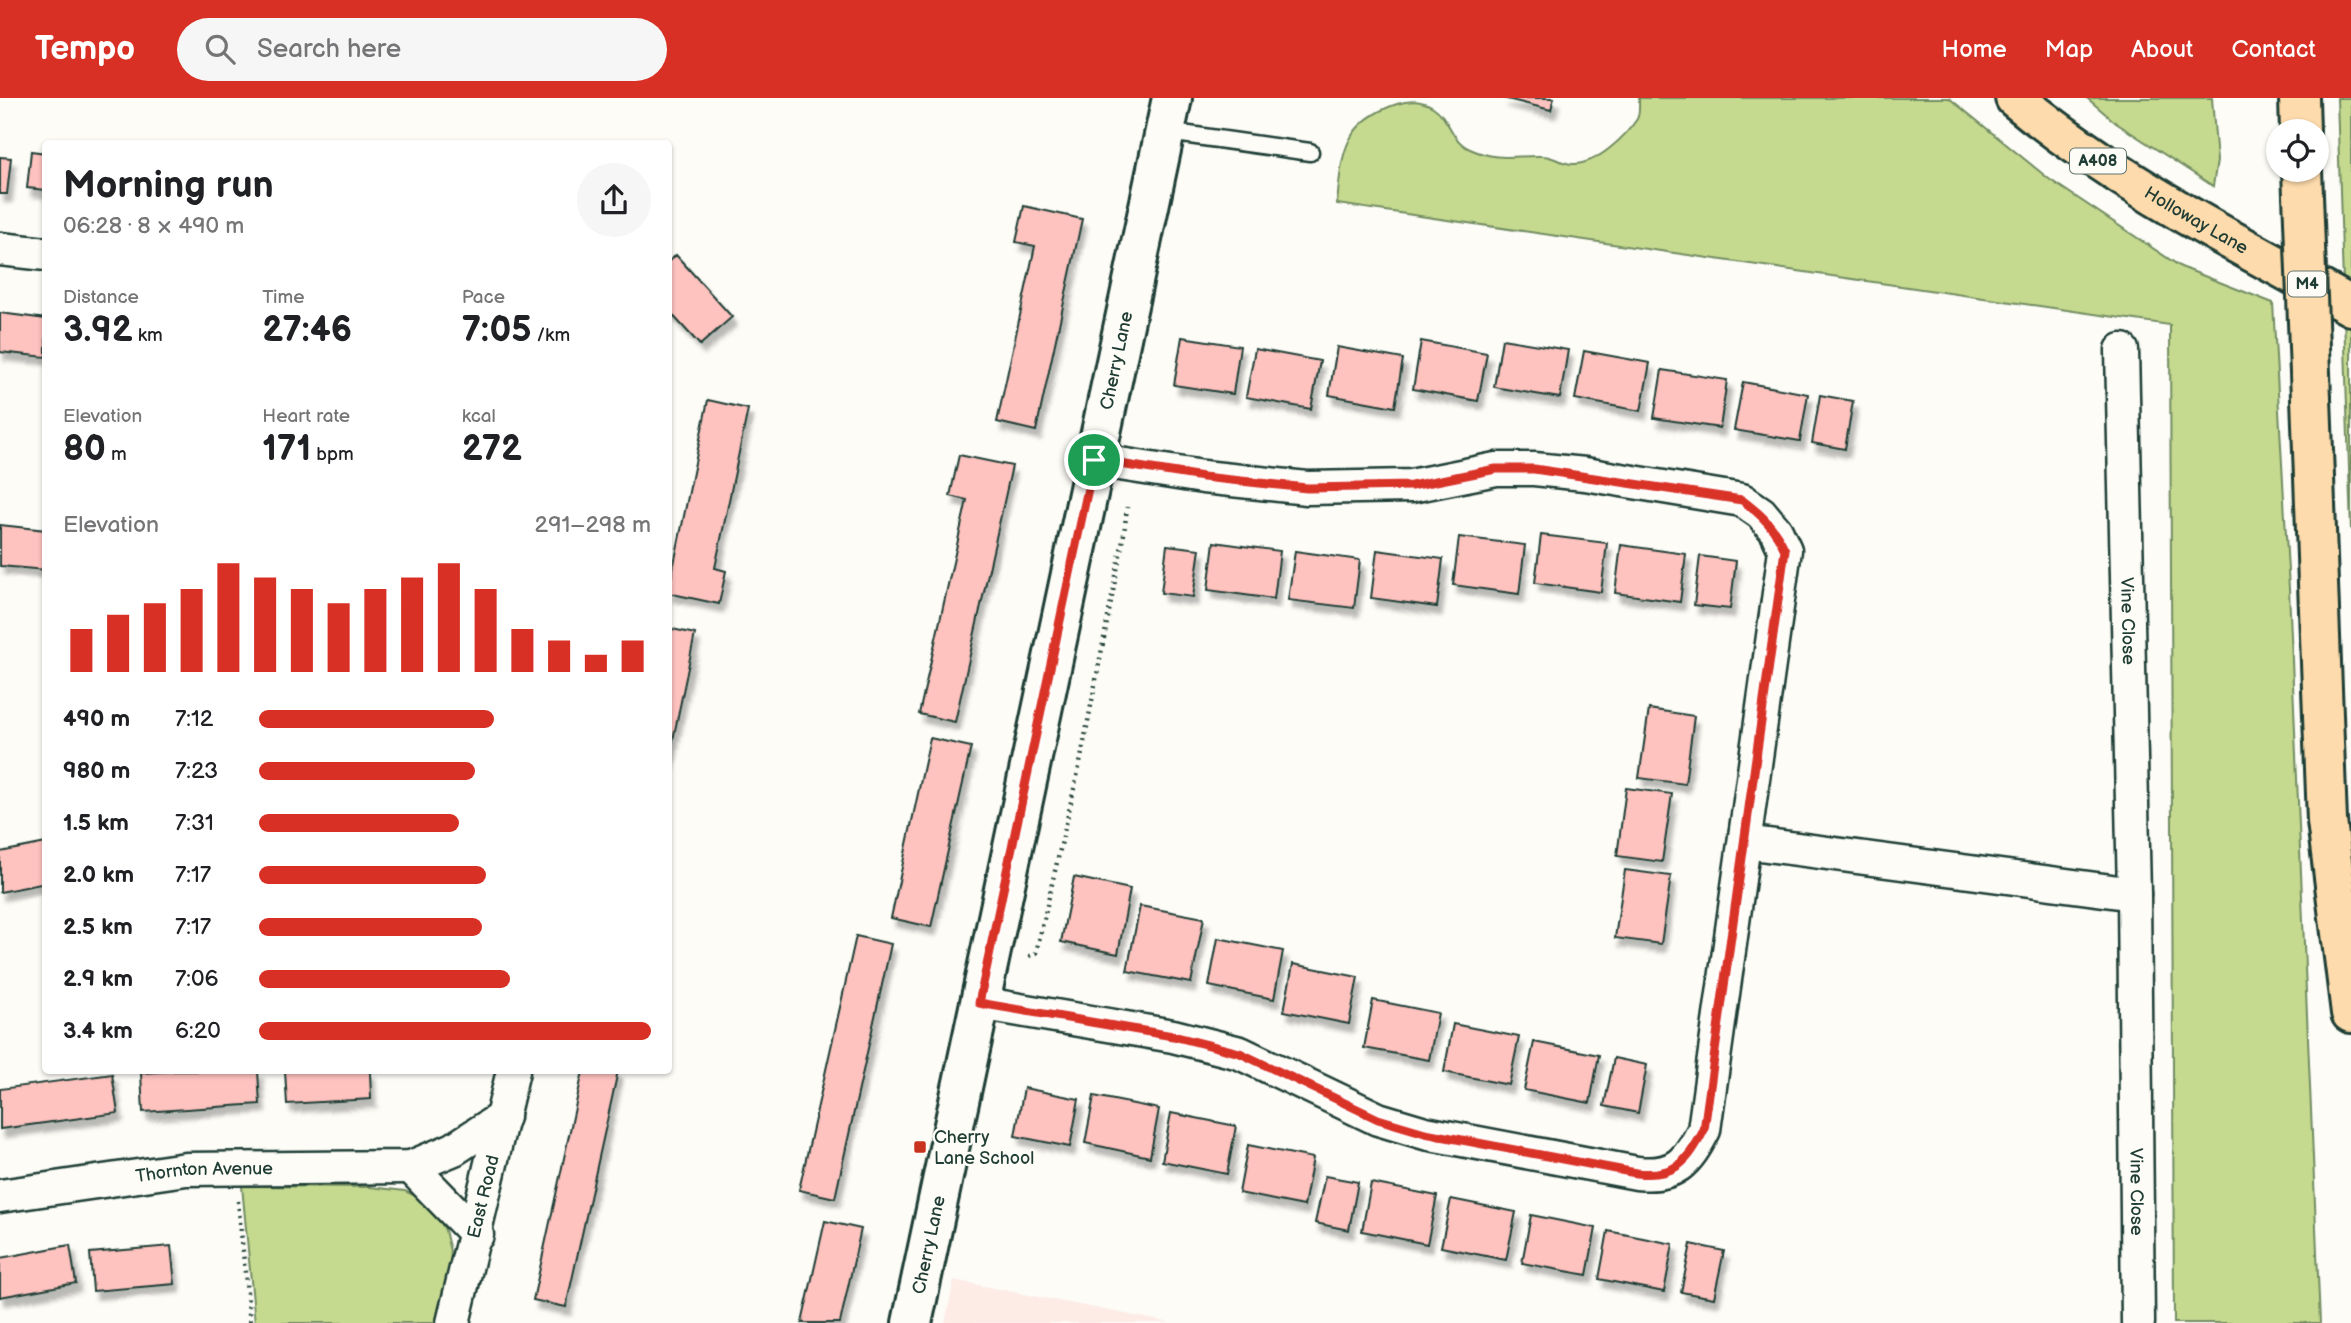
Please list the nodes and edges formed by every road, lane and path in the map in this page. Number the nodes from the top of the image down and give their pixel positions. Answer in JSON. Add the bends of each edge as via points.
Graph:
{"nodes":[{"id":1,"x":2015,"y":98,"type":"edge"},
{"id":2,"x":1170,"y":115,"type":"edge"},
{"id":3,"x":1310,"y":152,"type":"dead end"},
{"id":4,"x":2302,"y":182,"type":"edge"},
{"id":5,"x":0,"y":249,"type":"edge"},
{"id":6,"x":42,"y":254,"type":"edge"},
{"id":7,"x":2351,"y":306,"type":"edge"},
{"id":8,"x":2122,"y":350,"type":"dead end"},
{"id":9,"x":1094,"y":460,"type":"junction"},
{"id":10,"x":1127,"y":507,"type":"dead end"},
{"id":11,"x":1745,"y":842,"type":"junction"},
{"id":12,"x":2134,"y":894,"type":"junction"},
{"id":13,"x":1026,"y":965,"type":"dead end"},
{"id":14,"x":979,"y":1003,"type":"junction"},
{"id":15,"x":2351,"y":1013,"type":"edge"},
{"id":16,"x":512,"y":1074,"type":"edge"},
{"id":17,"x":503,"y":1117,"type":"junction"},
{"id":18,"x":411,"y":1167,"type":"junction"},
{"id":19,"x":235,"y":1169,"type":"junction"},
{"id":20,"x":0,"y":1196,"type":"edge"},
{"id":21,"x":477,"y":1235,"type":"junction"},
{"id":22,"x":250,"y":1323,"type":"edge"},
{"id":23,"x":453,"y":1323,"type":"edge"},
{"id":24,"x":912,"y":1323,"type":"edge"},
{"id":25,"x":2138,"y":1323,"type":"edge"}],
"edges":[{"from":1,"to":7,"type":"main road","name":"Holloway Lane","number":"A408","via":[[2067,141],[2126,179]]},
{"from":2,"to":3,"type":"lane"},
{"from":2,"to":9,"type":"street","name":"Cherry Lane"},
{"from":4,"to":15,"type":"main road","number":"M4","bridge":true,"via":[[2327,821]]},
{"from":5,"to":6,"type":"street"},
{"from":8,"to":12,"type":"street","name":"Vine Close"},
{"from":9,"to":11,"type":"street","via":[[1307,488],[1411,486],[1496,469],[1534,469],[1742,500],[1776,531],[1785,550]]},
{"from":9,"to":14,"type":"street","name":"Cherry Lane"},
{"from":10,"to":13,"type":"path","via":[[1080,763],[1036,953],[1030,953]]},
{"from":11,"to":12,"type":"street"},
{"from":11,"to":14,"type":"street","via":[[1704,1130],[1676,1169],[1658,1175],[1425,1133],[1378,1119],[1240,1053],[1173,1036]]},
{"from":12,"to":25,"type":"street","name":"Vine Close"},
{"from":14,"to":24,"type":"street","name":"Cherry Lane"},
{"from":16,"to":17,"type":"street","name":"East Road"},
{"from":17,"to":18,"type":"street","name":"Thornton Avenue","via":[[454,1149]]},
{"from":17,"to":21,"type":"street","name":"East Road"},
{"from":18,"to":19,"type":"street","name":"Thornton Avenue"},
{"from":18,"to":21,"type":"street"},
{"from":19,"to":20,"type":"street","name":"Thornton Avenue","via":[[186,1169]]},
{"from":19,"to":22,"type":"path"},
{"from":21,"to":23,"type":"street","name":"East Road"}]}
